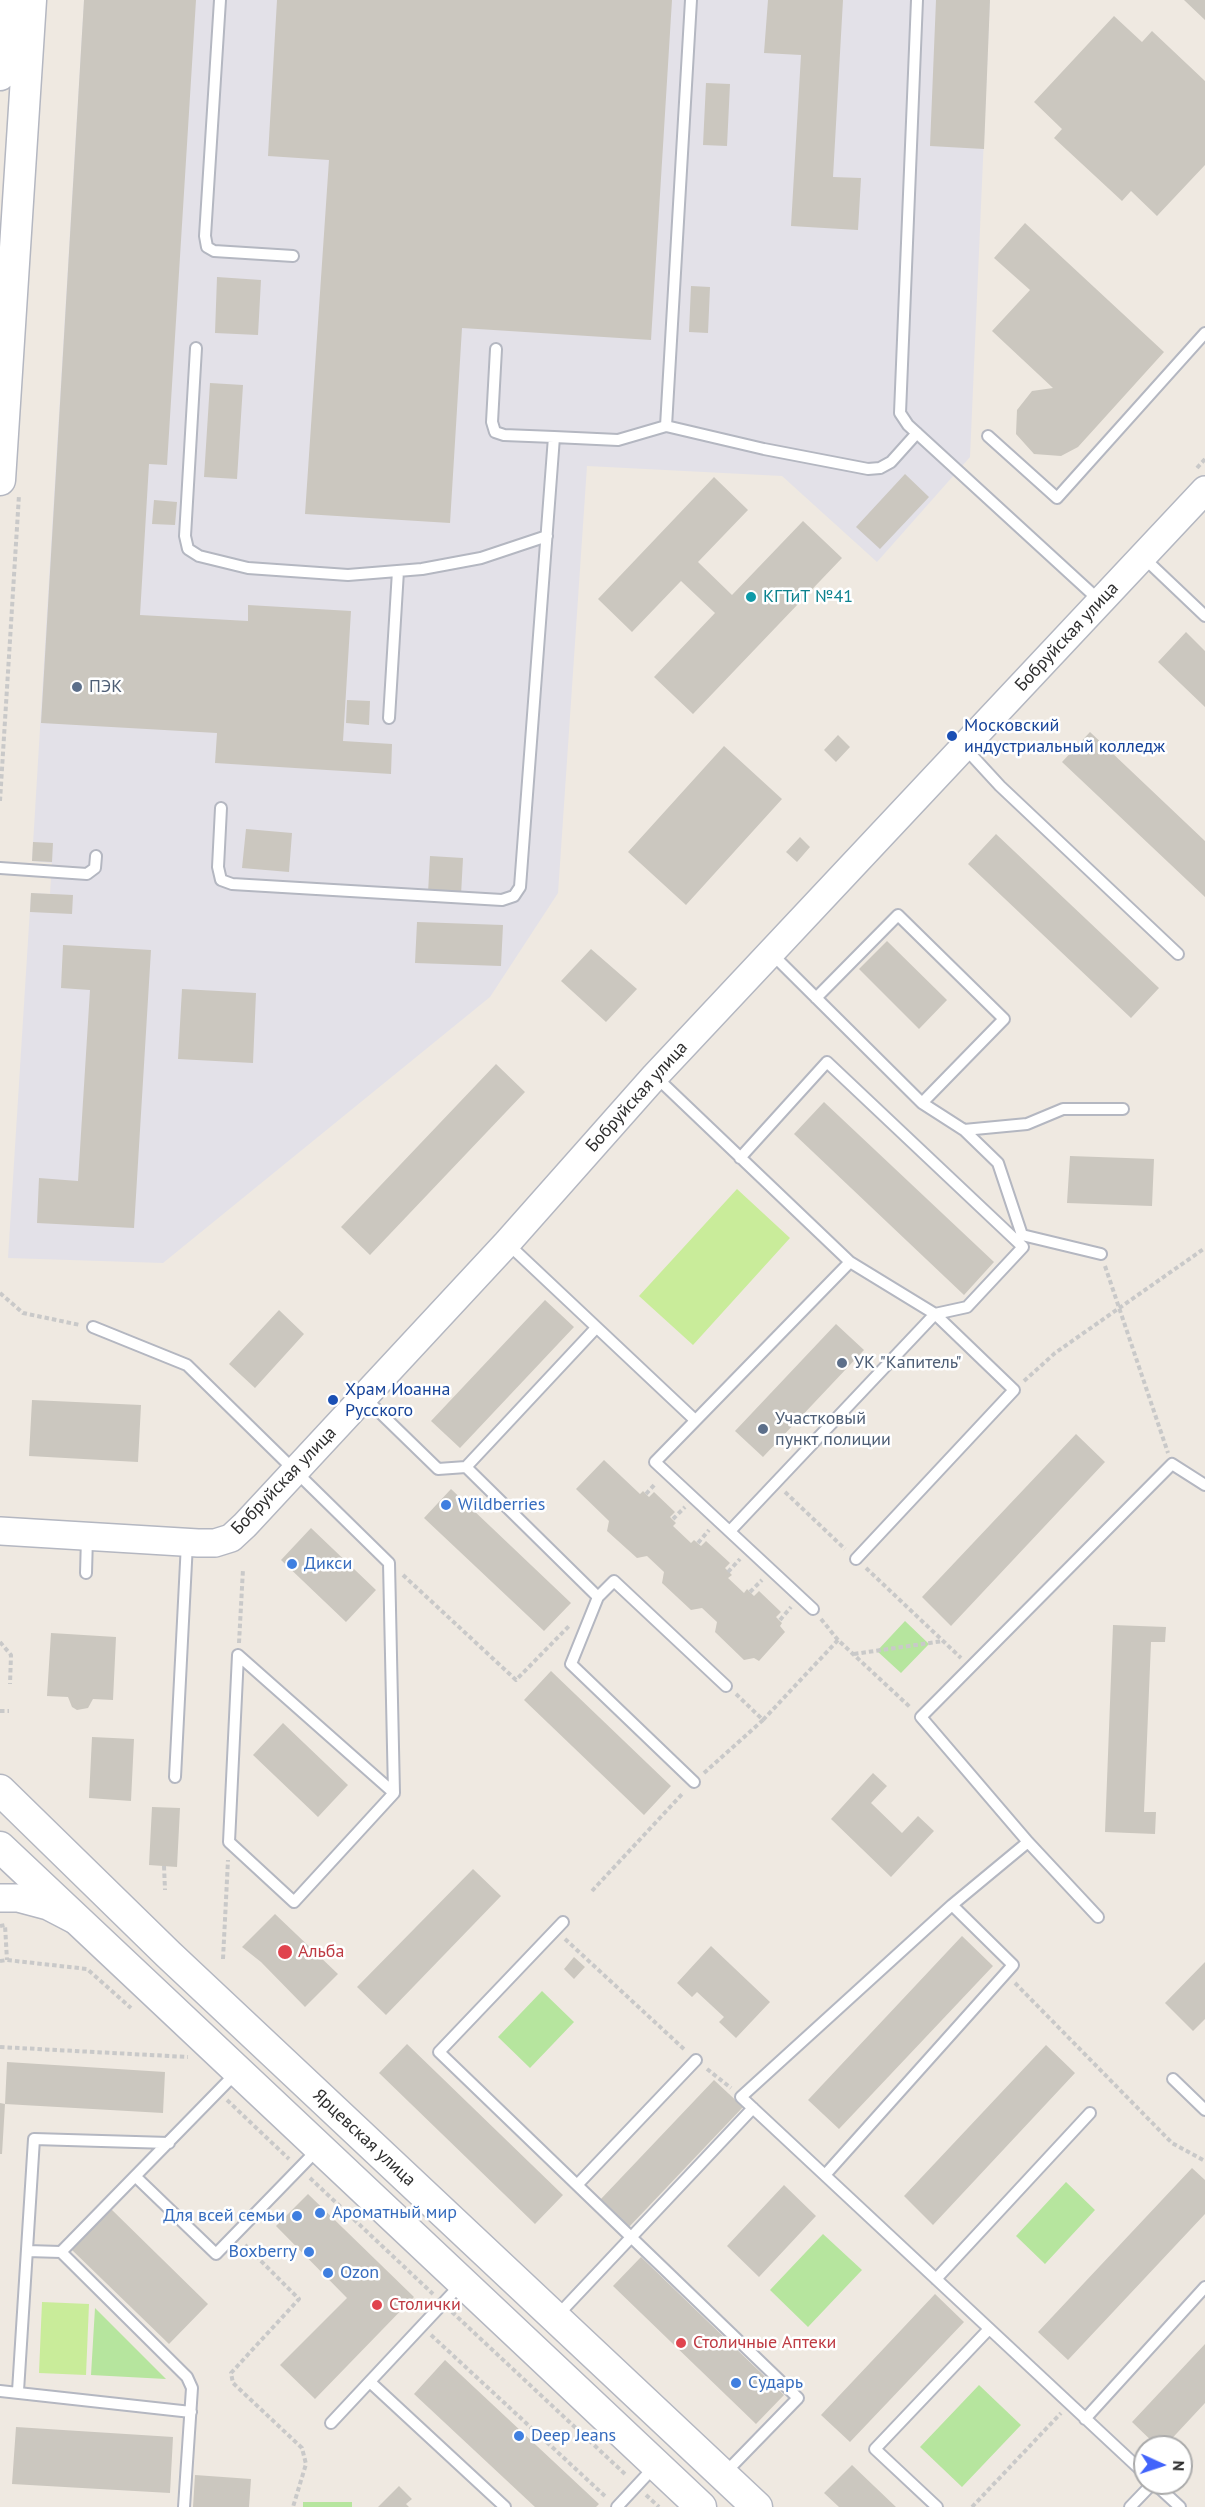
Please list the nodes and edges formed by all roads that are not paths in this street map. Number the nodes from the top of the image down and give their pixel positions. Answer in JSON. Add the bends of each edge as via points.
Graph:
{"nodes":[{"id":1,"x":5,"y":0,"type":"edge"},
{"id":2,"x":31,"y":0,"type":"edge"},
{"id":3,"x":220,"y":0,"type":"edge"},
{"id":4,"x":691,"y":0,"type":"edge"},
{"id":5,"x":918,"y":0,"type":"edge"},
{"id":6,"x":0,"y":75,"type":"edge"},
{"id":7,"x":293,"y":256,"type":"dead end"},
{"id":8,"x":1205,"y":333,"type":"edge"},
{"id":9,"x":196,"y":348,"type":"dead end"},
{"id":10,"x":496,"y":349,"type":"dead end"},
{"id":11,"x":666,"y":426,"type":"junction"},
{"id":12,"x":916,"y":433,"type":"junction"},
{"id":13,"x":988,"y":436,"type":"dead end"},
{"id":14,"x":554,"y":437,"type":"junction"},
{"id":15,"x":0,"y":480,"type":"edge"},
{"id":16,"x":1205,"y":490,"type":"edge"},
{"id":17,"x":547,"y":536,"type":"junction"},
{"id":18,"x":1143,"y":557,"type":"junction"},
{"id":19,"x":398,"y":571,"type":"junction"},
{"id":20,"x":1101,"y":601,"type":"junction"},
{"id":21,"x":1205,"y":616,"type":"edge"},
{"id":22,"x":389,"y":718,"type":"dead end"},
{"id":23,"x":965,"y":748,"type":"junction"},
{"id":24,"x":221,"y":808,"type":"dead end"},
{"id":25,"x":96,"y":856,"type":"dead end"},
{"id":26,"x":0,"y":868,"type":"edge"},
{"id":27,"x":771,"y":952,"type":"junction"},
{"id":28,"x":1178,"y":954,"type":"dead end"},
{"id":29,"x":816,"y":998,"type":"junction"},
{"id":30,"x":655,"y":1076,"type":"junction"},
{"id":31,"x":922,"y":1103,"type":"junction"},
{"id":32,"x":1123,"y":1109,"type":"dead end"},
{"id":33,"x":964,"y":1130,"type":"junction"},
{"id":34,"x":740,"y":1158,"type":"junction"},
{"id":35,"x":507,"y":1243,"type":"junction"},
{"id":36,"x":1101,"y":1254,"type":"road end"},
{"id":37,"x":850,"y":1262,"type":"junction"},
{"id":38,"x":935,"y":1314,"type":"junction"},
{"id":39,"x":93,"y":1328,"type":"road end"},
{"id":40,"x":596,"y":1328,"type":"junction"},
{"id":41,"x":365,"y":1397,"type":"junction"},
{"id":42,"x":695,"y":1420,"type":"junction"},
{"id":43,"x":466,"y":1467,"type":"junction"},
{"id":44,"x":296,"y":1471,"type":"junction"},
{"id":45,"x":1205,"y":1485,"type":"edge"},
{"id":46,"x":0,"y":1531,"type":"edge"},
{"id":47,"x":730,"y":1531,"type":"junction"},
{"id":48,"x":87,"y":1536,"type":"junction"},
{"id":49,"x":187,"y":1542,"type":"junction"},
{"id":50,"x":855,"y":1559,"type":"road end"},
{"id":51,"x":86,"y":1573,"type":"dead end"},
{"id":52,"x":598,"y":1597,"type":"junction"},
{"id":53,"x":813,"y":1609,"type":"road end"},
{"id":54,"x":726,"y":1686,"type":"road end"},
{"id":55,"x":175,"y":1777,"type":"dead end"},
{"id":56,"x":694,"y":1782,"type":"road end"},
{"id":57,"x":0,"y":1790,"type":"edge"},
{"id":58,"x":394,"y":1793,"type":"junction"},
{"id":59,"x":1028,"y":1842,"type":"junction"},
{"id":60,"x":0,"y":1847,"type":"edge"},
{"id":61,"x":0,"y":1898,"type":"edge"},
{"id":62,"x":952,"y":1905,"type":"junction"},
{"id":63,"x":1098,"y":1917,"type":"dead end"},
{"id":64,"x":76,"y":1920,"type":"junction"},
{"id":65,"x":559,"y":1926,"type":"road end"},
{"id":66,"x":696,"y":2060,"type":"road end"},
{"id":67,"x":237,"y":2071,"type":"junction"},
{"id":68,"x":1173,"y":2079,"type":"dead end"},
{"id":69,"x":753,"y":2108,"type":"junction"},
{"id":70,"x":1205,"y":2110,"type":"edge"},
{"id":71,"x":1090,"y":2114,"type":"dead end"},
{"id":72,"x":168,"y":2143,"type":"junction"},
{"id":73,"x":319,"y":2148,"type":"junction"},
{"id":74,"x":825,"y":2175,"type":"junction"},
{"id":75,"x":136,"y":2177,"type":"junction"},
{"id":76,"x":578,"y":2184,"type":"junction"},
{"id":77,"x":632,"y":2235,"type":"junction"},
{"id":78,"x":27,"y":2251,"type":"junction"},
{"id":79,"x":61,"y":2252,"type":"junction"},
{"id":80,"x":936,"y":2279,"type":"junction"},
{"id":81,"x":462,"y":2282,"type":"junction"},
{"id":82,"x":1205,"y":2287,"type":"edge"},
{"id":83,"x":555,"y":2318,"type":"junction"},
{"id":84,"x":989,"y":2329,"type":"junction"},
{"id":85,"x":370,"y":2382,"type":"junction"},
{"id":86,"x":0,"y":2391,"type":"edge"},
{"id":87,"x":18,"y":2391,"type":"junction"},
{"id":88,"x":191,"y":2412,"type":"junction"},
{"id":89,"x":1085,"y":2419,"type":"junction"},
{"id":90,"x":331,"y":2423,"type":"dead end"},
{"id":91,"x":1133,"y":2463,"type":"edge"},
{"id":92,"x":656,"y":2465,"type":"junction"},
{"id":93,"x":723,"y":2475,"type":"junction"},
{"id":94,"x":1142,"y":2495,"type":"edge"},
{"id":95,"x":1167,"y":2495,"type":"edge"},
{"id":96,"x":184,"y":2507,"type":"edge"},
{"id":97,"x":505,"y":2507,"type":"edge"},
{"id":98,"x":617,"y":2507,"type":"edge"},
{"id":99,"x":701,"y":2507,"type":"edge"},
{"id":100,"x":757,"y":2507,"type":"edge"},
{"id":101,"x":937,"y":2507,"type":"edge"},
{"id":102,"x":1130,"y":2507,"type":"edge"},
{"id":103,"x":1180,"y":2507,"type":"edge"}],
"edges":[{"from":1,"to":6,"type":"main road"},
{"from":2,"to":15,"type":"main road"},
{"from":3,"to":7,"type":"lane","via":[[207,246],[214,250]]},
{"from":4,"to":11,"type":"lane"},
{"from":5,"to":12,"type":"lane","via":[[899,399],[900,413]]},
{"from":8,"to":13,"type":"lane","via":[[1057,498]]},
{"from":9,"to":19,"type":"lane","via":[[185,536],[188,549],[199,556],[248,568],[348,575]]},
{"from":10,"to":14,"type":"lane","via":[[492,422],[495,432]]},
{"from":11,"to":12,"type":"lane","via":[[868,469],[891,462]]},
{"from":11,"to":14,"type":"lane","via":[[618,440]]},
{"from":12,"to":20,"type":"lane"},
{"from":14,"to":17,"type":"lane"},
{"from":16,"to":18,"type":"street","name":"Бобруйская улица"},
{"from":17,"to":19,"type":"lane","via":[[481,558]]},
{"from":17,"to":24,"type":"lane","via":[[520,887],[514,896],[502,900],[232,884],[221,880],[218,867]]},
{"from":18,"to":20,"type":"street","name":"Бобруйская улица"},
{"from":18,"to":21,"type":"lane"},
{"from":19,"to":22,"type":"lane"},
{"from":20,"to":23,"type":"street","name":"Бобруйская улица"},
{"from":23,"to":27,"type":"street","name":"Бобруйская улица"},
{"from":23,"to":28,"type":"lane"},
{"from":25,"to":26,"type":"lane","via":[[95,868],[87,874]]},
{"from":27,"to":29,"type":"lane"},
{"from":27,"to":30,"type":"street","name":"Бобруйская улица"},
{"from":29,"to":31,"type":"lane"},
{"from":29,"to":31,"type":"lane","via":[[898,915],[963,979],[1004,1020]]},
{"from":30,"to":34,"type":"lane"},
{"from":30,"to":35,"type":"street","name":"Бобруйская улица"},
{"from":31,"to":33,"type":"lane"},
{"from":32,"to":33,"type":"lane","via":[[1063,1109],[1027,1124]]},
{"from":33,"to":36,"type":"lane","via":[[998,1163],[1022,1234]]},
{"from":34,"to":37,"type":"lane"},
{"from":34,"to":38,"type":"lane","via":[[827,1062],[1023,1248],[967,1307]]},
{"from":35,"to":40,"type":"lane"},
{"from":35,"to":41,"type":"street","name":"Бобруйская улица"},
{"from":37,"to":38,"type":"lane"},
{"from":37,"to":42,"type":"lane"},
{"from":38,"to":47,"type":"lane"},
{"from":38,"to":50,"type":"lane","via":[[1014,1390]]},
{"from":39,"to":44,"type":"lane","via":[[188,1365]]},
{"from":40,"to":42,"type":"lane"},
{"from":40,"to":43,"type":"lane"},
{"from":41,"to":43,"type":"lane","via":[[438,1469]]},
{"from":41,"to":44,"type":"street","name":"Бобруйская улица"},
{"from":42,"to":47,"type":"lane","via":[[655,1462]]},
{"from":43,"to":52,"type":"lane"},
{"from":44,"to":49,"type":"street","name":"Бобруйская улица","via":[[231,1538],[215,1543]]},
{"from":44,"to":58,"type":"lane","via":[[390,1563]]},
{"from":45,"to":59,"type":"lane","via":[[1172,1464],[921,1717]]},
{"from":46,"to":48,"type":"street","name":"Бобруйская улица"},
{"from":47,"to":53,"type":"lane"},
{"from":48,"to":49,"type":"street","name":"Бобруйская улица"},
{"from":48,"to":51,"type":"lane"},
{"from":49,"to":55,"type":"lane"},
{"from":52,"to":54,"type":"lane","via":[[614,1581]]},
{"from":52,"to":56,"type":"lane","via":[[571,1664]]},
{"from":57,"to":83,"type":"main road","name":"Ярцевская улица","via":[[168,1954]]},
{"from":58,"to":58,"type":"lane","via":[[238,1655],[229,1842],[294,1902]]},
{"from":59,"to":62,"type":"lane"},
{"from":59,"to":63,"type":"lane"},
{"from":60,"to":64,"type":"main road","name":"Ярцевская улица"},
{"from":61,"to":64,"type":"street","via":[[48,1906]]},
{"from":62,"to":69,"type":"lane","via":[[741,2097]]},
{"from":62,"to":74,"type":"lane","via":[[1013,1965]]},
{"from":64,"to":67,"type":"main road","name":"Ярцевская улица"},
{"from":65,"to":76,"type":"lane","via":[[439,2052]]},
{"from":66,"to":76,"type":"lane"},
{"from":67,"to":72,"type":"lane"},
{"from":67,"to":73,"type":"main road","name":"Ярцевская улица"},
{"from":68,"to":70,"type":"lane"},
{"from":69,"to":74,"type":"lane"},
{"from":69,"to":77,"type":"lane"},
{"from":71,"to":80,"type":"lane"},
{"from":72,"to":75,"type":"lane"},
{"from":72,"to":78,"type":"lane","via":[[34,2139]]},
{"from":73,"to":75,"type":"lane","via":[[216,2254]]},
{"from":73,"to":81,"type":"main road","name":"Ярцевская улица"},
{"from":74,"to":80,"type":"lane"},
{"from":75,"to":79,"type":"lane"},
{"from":76,"to":77,"type":"lane"},
{"from":77,"to":83,"type":"lane"},
{"from":77,"to":93,"type":"lane","via":[[798,2398]]},
{"from":78,"to":79,"type":"lane"},
{"from":78,"to":87,"type":"lane"},
{"from":79,"to":88,"type":"lane","via":[[187,2377],[192,2388]]},
{"from":80,"to":84,"type":"lane"},
{"from":81,"to":85,"type":"lane"},
{"from":81,"to":92,"type":"main road","name":"Ярцевская улица"},
{"from":82,"to":89,"type":"lane"},
{"from":83,"to":93,"type":"main road","name":"Ярцевская улица"},
{"from":84,"to":89,"type":"lane"},
{"from":84,"to":101,"type":"lane","via":[[875,2449]]},
{"from":85,"to":90,"type":"lane"},
{"from":85,"to":97,"type":"lane"},
{"from":86,"to":87,"type":"lane"},
{"from":87,"to":88,"type":"lane"},
{"from":88,"to":96,"type":"lane"},
{"from":89,"to":91,"type":"lane"},
{"from":92,"to":98,"type":"lane"},
{"from":92,"to":99,"type":"main road","name":"Ярцевская улица"},
{"from":93,"to":100,"type":"main road","name":"Ярцевская улица"},
{"from":94,"to":102,"type":"lane"},
{"from":95,"to":103,"type":"lane"}]}
